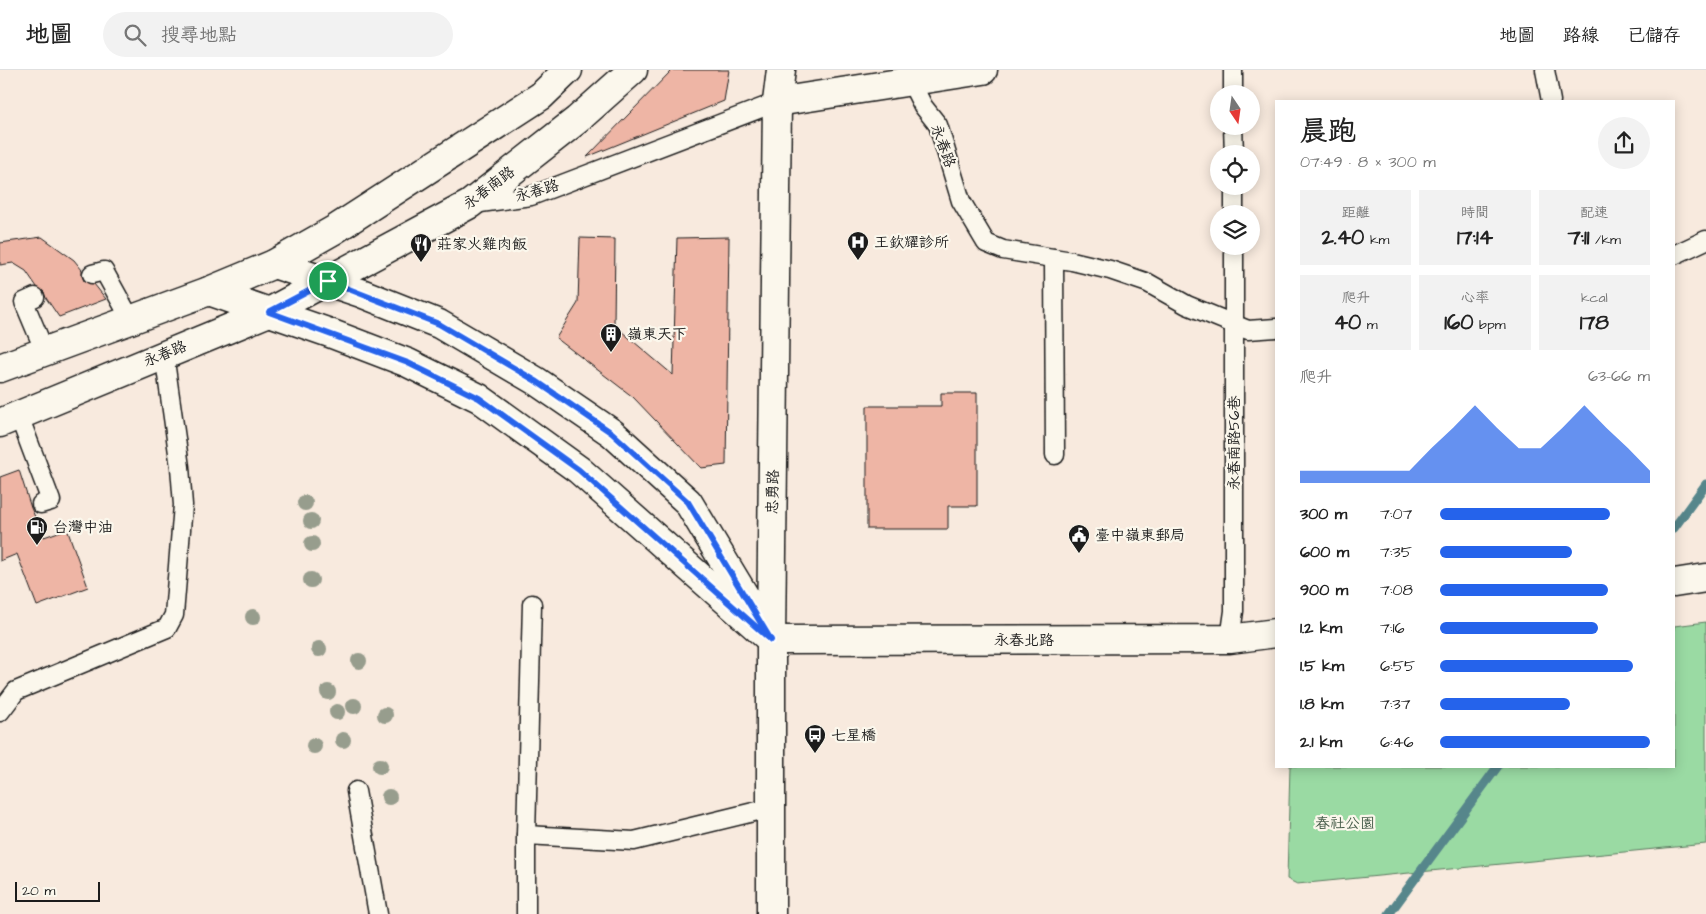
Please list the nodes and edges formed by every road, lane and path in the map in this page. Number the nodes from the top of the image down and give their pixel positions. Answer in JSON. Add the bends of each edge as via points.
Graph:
{"nodes":[{"id":1,"x":568,"y":70,"type":"edge"},
{"id":2,"x":633,"y":70,"type":"edge"},
{"id":3,"x":781,"y":70,"type":"edge"},
{"id":4,"x":983,"y":70,"type":"edge"},
{"id":5,"x":1233,"y":70,"type":"edge"},
{"id":6,"x":1545,"y":70,"type":"edge"},
{"id":7,"x":910,"y":80,"type":"junction"},
{"id":8,"x":1233,"y":85,"type":"edge"},
{"id":9,"x":1551,"y":100,"type":"edge"},
{"id":10,"x":777,"y":102,"type":"junction"},
{"id":11,"x":470,"y":204,"type":"junction"},
{"id":12,"x":1706,"y":240,"type":"edge"},
{"id":13,"x":1234,"y":255,"type":"edge"},
{"id":14,"x":1675,"y":255,"type":"edge"},
{"id":15,"x":1054,"y":258,"type":"junction"},
{"id":16,"x":274,"y":264,"type":"junction"},
{"id":17,"x":92,"y":274,"type":"dead end"},
{"id":18,"x":328,"y":281,"type":"junction"},
{"id":19,"x":209,"y":291,"type":"junction"},
{"id":20,"x":35,"y":297,"type":"dead end"},
{"id":21,"x":269,"y":312,"type":"junction"},
{"id":22,"x":131,"y":320,"type":"junction"},
{"id":23,"x":1234,"y":325,"type":"junction"},
{"id":24,"x":1275,"y":328,"type":"edge"},
{"id":25,"x":45,"y":352,"type":"junction"},
{"id":26,"x":164,"y":354,"type":"junction"},
{"id":27,"x":0,"y":368,"type":"edge"},
{"id":28,"x":9,"y":419,"type":"edge"},
{"id":29,"x":1055,"y":455,"type":"dead end"},
{"id":30,"x":41,"y":504,"type":"dead end"},
{"id":31,"x":1706,"y":578,"type":"edge"},
{"id":32,"x":1675,"y":583,"type":"edge"},
{"id":33,"x":532,"y":604,"type":"dead end"},
{"id":34,"x":1275,"y":633,"type":"edge"},
{"id":35,"x":1230,"y":639,"type":"junction"},
{"id":36,"x":771,"y":640,"type":"junction"},
{"id":37,"x":0,"y":712,"type":"edge"},
{"id":38,"x":356,"y":791,"type":"dead end"},
{"id":39,"x":770,"y":808,"type":"junction"},
{"id":40,"x":526,"y":835,"type":"junction"},
{"id":41,"x":378,"y":914,"type":"edge"},
{"id":42,"x":526,"y":914,"type":"edge"},
{"id":43,"x":771,"y":914,"type":"edge"}],
"edges":[{"from":1,"to":16,"type":"street","via":[[541,96],[334,230]]},
{"from":2,"to":11,"type":"street","name":"永春南路","via":[[577,120]]},
{"from":3,"to":10,"type":"street","name":"忠勇路"},
{"from":4,"to":7,"type":"street"},
{"from":5,"to":8,"type":"lane"},
{"from":6,"to":9,"type":"lane"},
{"from":7,"to":10,"type":"street","name":"永春路"},
{"from":7,"to":15,"type":"lane","name":"永春路","via":[[923,106],[938,125],[961,201],[986,243],[1003,250]]},
{"from":10,"to":11,"type":"lane","name":"永春路","via":[[531,196]]},
{"from":10,"to":36,"type":"street","name":"忠勇路"},
{"from":11,"to":18,"type":"street","name":"永春南路"},
{"from":12,"to":14,"type":"lane"},
{"from":13,"to":23,"type":"lane","name":"永春南路56巷"},
{"from":15,"to":23,"type":"lane","name":"永春路","via":[[1110,270],[1148,283]]},
{"from":15,"to":29,"type":"lane"},
{"from":16,"to":18,"type":"street"},
{"from":16,"to":19,"type":"street"},
{"from":17,"to":22,"type":"lane","via":[[104,271]]},
{"from":18,"to":21,"type":"street","name":"永春路"},
{"from":18,"to":36,"type":"street","via":[[439,324],[536,381],[612,433],[688,502]]},
{"from":19,"to":21,"type":"street"},
{"from":19,"to":22,"type":"street"},
{"from":20,"to":25,"type":"lane","via":[[24,302]]},
{"from":21,"to":26,"type":"street","name":"永春路"},
{"from":21,"to":36,"type":"street","via":[[408,363],[479,398],[579,470]]},
{"from":22,"to":25,"type":"street"},
{"from":23,"to":24,"type":"lane","name":"永春路","via":[[1248,330]]},
{"from":23,"to":35,"type":"lane","name":"永春南路56巷","via":[[1234,611]]},
{"from":25,"to":27,"type":"street"},
{"from":26,"to":28,"type":"street","name":"永春路"},
{"from":26,"to":37,"type":"lane","via":[[183,505],[174,614],[167,628],[16,691]]},
{"from":28,"to":30,"type":"lane","via":[[51,502]]},
{"from":31,"to":32,"type":"street"},
{"from":33,"to":40,"type":"lane"},
{"from":34,"to":35,"type":"street","name":"永春北路"},
{"from":35,"to":36,"type":"street","name":"永春北路"},
{"from":36,"to":39,"type":"street","name":"忠勇路"},
{"from":38,"to":41,"type":"lane"},
{"from":39,"to":40,"type":"lane","via":[[634,841]]},
{"from":39,"to":43,"type":"street","name":"忠勇路"},
{"from":40,"to":42,"type":"lane"}]}
